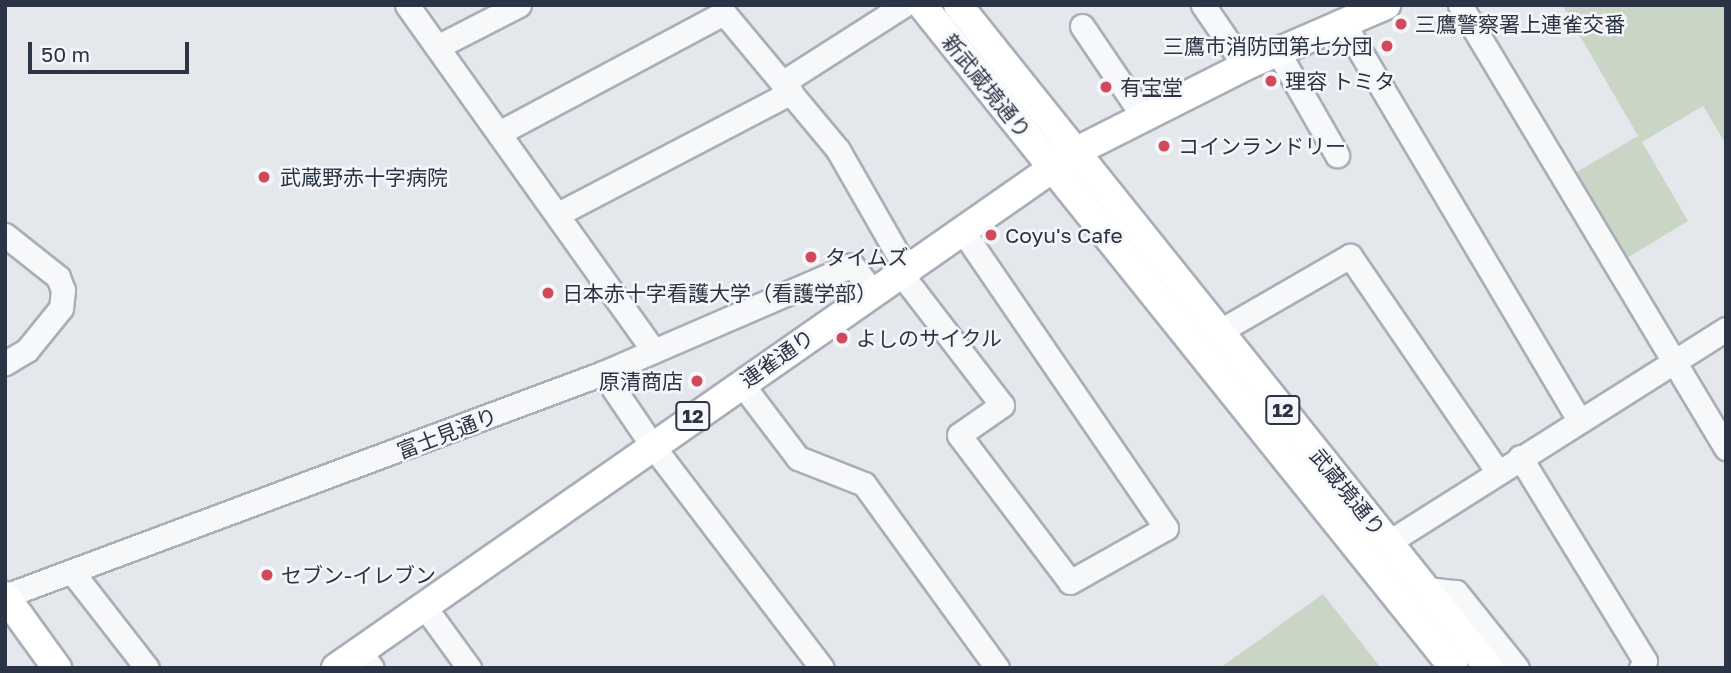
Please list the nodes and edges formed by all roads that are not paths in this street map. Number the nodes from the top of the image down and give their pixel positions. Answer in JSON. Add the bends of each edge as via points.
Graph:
{"nodes":[{"id":1,"x":407,"y":5,"type":"edge"},
{"id":2,"x":519,"y":5,"type":"edge"},
{"id":3,"x":904,"y":5,"type":"edge"},
{"id":4,"x":922,"y":5,"type":"edge"},
{"id":5,"x":958,"y":5,"type":"edge"},
{"id":6,"x":1203,"y":5,"type":"edge"},
{"id":7,"x":1460,"y":5,"type":"edge"},
{"id":8,"x":1380,"y":6,"type":"edge"},
{"id":9,"x":1345,"y":24,"type":"junction"},
{"id":10,"x":1082,"y":26,"type":"dead end"},
{"id":11,"x":437,"y":47,"type":"junction"},
{"id":12,"x":1278,"y":52,"type":"junction"},
{"id":13,"x":1245,"y":66,"type":"junction"},
{"id":14,"x":787,"y":87,"type":"junction"},
{"id":15,"x":1143,"y":116,"type":"junction"},
{"id":16,"x":499,"y":133,"type":"junction"},
{"id":17,"x":1077,"y":151,"type":"junction"},
{"id":18,"x":1337,"y":155,"type":"dead end"},
{"id":19,"x":1052,"y":167,"type":"junction"},
{"id":20,"x":558,"y":215,"type":"junction"},
{"id":21,"x":961,"y":229,"type":"junction"},
{"id":22,"x":5,"y":235,"type":"edge"},
{"id":23,"x":902,"y":269,"type":"junction"},
{"id":24,"x":872,"y":291,"type":"junction"},
{"id":25,"x":1726,"y":329,"type":"edge"},
{"id":26,"x":1220,"y":331,"type":"junction"},
{"id":27,"x":654,"y":351,"type":"junction"},
{"id":28,"x":1673,"y":360,"type":"junction"},
{"id":29,"x":5,"y":363,"type":"edge"},
{"id":30,"x":603,"y":373,"type":"junction"},
{"id":31,"x":741,"y":383,"type":"junction"},
{"id":32,"x":1579,"y":419,"type":"junction"},
{"id":33,"x":652,"y":445,"type":"junction"},
{"id":34,"x":1726,"y":448,"type":"edge"},
{"id":35,"x":1520,"y":457,"type":"junction"},
{"id":36,"x":1497,"y":471,"type":"junction"},
{"id":37,"x":1389,"y":542,"type":"junction"},
{"id":38,"x":73,"y":573,"type":"junction"},
{"id":39,"x":1426,"y":589,"type":"junction"},
{"id":40,"x":5,"y":596,"type":"edge"},
{"id":41,"x":424,"y":606,"type":"junction"},
{"id":42,"x":365,"y":660,"type":"edge"},
{"id":43,"x":57,"y":668,"type":"edge"},
{"id":44,"x":147,"y":668,"type":"edge"},
{"id":45,"x":336,"y":668,"type":"edge"},
{"id":46,"x":469,"y":668,"type":"edge"},
{"id":47,"x":822,"y":668,"type":"edge"},
{"id":48,"x":998,"y":668,"type":"edge"},
{"id":49,"x":1454,"y":668,"type":"edge"},
{"id":50,"x":1489,"y":668,"type":"edge"},
{"id":51,"x":1517,"y":668,"type":"edge"},
{"id":52,"x":1640,"y":668,"type":"edge"}],
"edges":[{"from":1,"to":11,"type":"street"},
{"from":2,"to":11,"type":"street"},
{"from":3,"to":14,"type":"street"},
{"from":4,"to":19,"type":"main road","name":"新武蔵境通り","number":"12"},
{"from":5,"to":17,"type":"main road","name":"新武蔵境通り","number":"12"},
{"from":6,"to":13,"type":"street"},
{"from":7,"to":28,"type":"street"},
{"from":8,"to":9,"type":"main road","name":"連雀通り"},
{"from":9,"to":12,"type":"main road","name":"連雀通り"},
{"from":9,"to":32,"type":"street"},
{"from":10,"to":15,"type":"street"},
{"from":11,"to":16,"type":"street"},
{"from":12,"to":13,"type":"main road","name":"連雀通り"},
{"from":12,"to":18,"type":"street"},
{"from":13,"to":15,"type":"main road","name":"連雀通り"},
{"from":14,"to":16,"type":"street","via":[[724,13]]},
{"from":14,"to":20,"type":"street"},
{"from":14,"to":23,"type":"street","via":[[838,150]]},
{"from":15,"to":17,"type":"main road","name":"連雀通り"},
{"from":16,"to":20,"type":"street"},
{"from":17,"to":19,"type":"main road","name":"連雀通り","number":"12"},
{"from":17,"to":26,"type":"main road","name":"武蔵境通り","number":"12"},
{"from":19,"to":21,"type":"main road","name":"連雀通り","number":"12"},
{"from":19,"to":49,"type":"main road","name":"武蔵境通り","number":"12"},
{"from":20,"to":27,"type":"street"},
{"from":21,"to":23,"type":"main road","name":"連雀通り","number":"12"},
{"from":21,"to":23,"type":"street","via":[[1167,528],[1070,582],[960,435],[1002,405]]},
{"from":22,"to":29,"type":"street","via":[[58,277],[63,290],[61,308],[27,350]]},
{"from":23,"to":24,"type":"main road","name":"連雀通り","number":"12"},
{"from":24,"to":27,"type":"street","name":"富士見通り","via":[[852,265]]},
{"from":24,"to":31,"type":"main road","name":"連雀通り","number":"12"},
{"from":25,"to":28,"type":"street"},
{"from":26,"to":36,"type":"street","via":[[1350,256]]},
{"from":26,"to":37,"type":"main road","name":"武蔵境通り","number":"12"},
{"from":27,"to":30,"type":"street","name":"富士見通り"},
{"from":28,"to":32,"type":"street"},
{"from":28,"to":34,"type":"street"},
{"from":30,"to":33,"type":"street"},
{"from":30,"to":38,"type":"street","name":"富士見通り"},
{"from":31,"to":33,"type":"main road","name":"連雀通り","number":"12"},
{"from":31,"to":48,"type":"street","via":[[798,458],[863,484]]},
{"from":32,"to":35,"type":"street"},
{"from":33,"to":41,"type":"main road","name":"連雀通り","number":"12"},
{"from":33,"to":47,"type":"street"},
{"from":35,"to":36,"type":"street"},
{"from":35,"to":52,"type":"street","via":[[1645,661]]},
{"from":36,"to":37,"type":"street"},
{"from":37,"to":39,"type":"main road","name":"武蔵境通り","number":"12"},
{"from":38,"to":40,"type":"street","name":"富士見通り"},
{"from":38,"to":44,"type":"street"},
{"from":39,"to":50,"type":"main road","name":"武蔵境通り","number":"12"},
{"from":39,"to":51,"type":"street","via":[[1456,592]]},
{"from":40,"to":43,"type":"main road"},
{"from":41,"to":42,"type":"main road","name":"連雀通り","number":"12"},
{"from":41,"to":46,"type":"street"},
{"from":42,"to":45,"type":"main road","name":"連雀通り","number":"12"}]}
